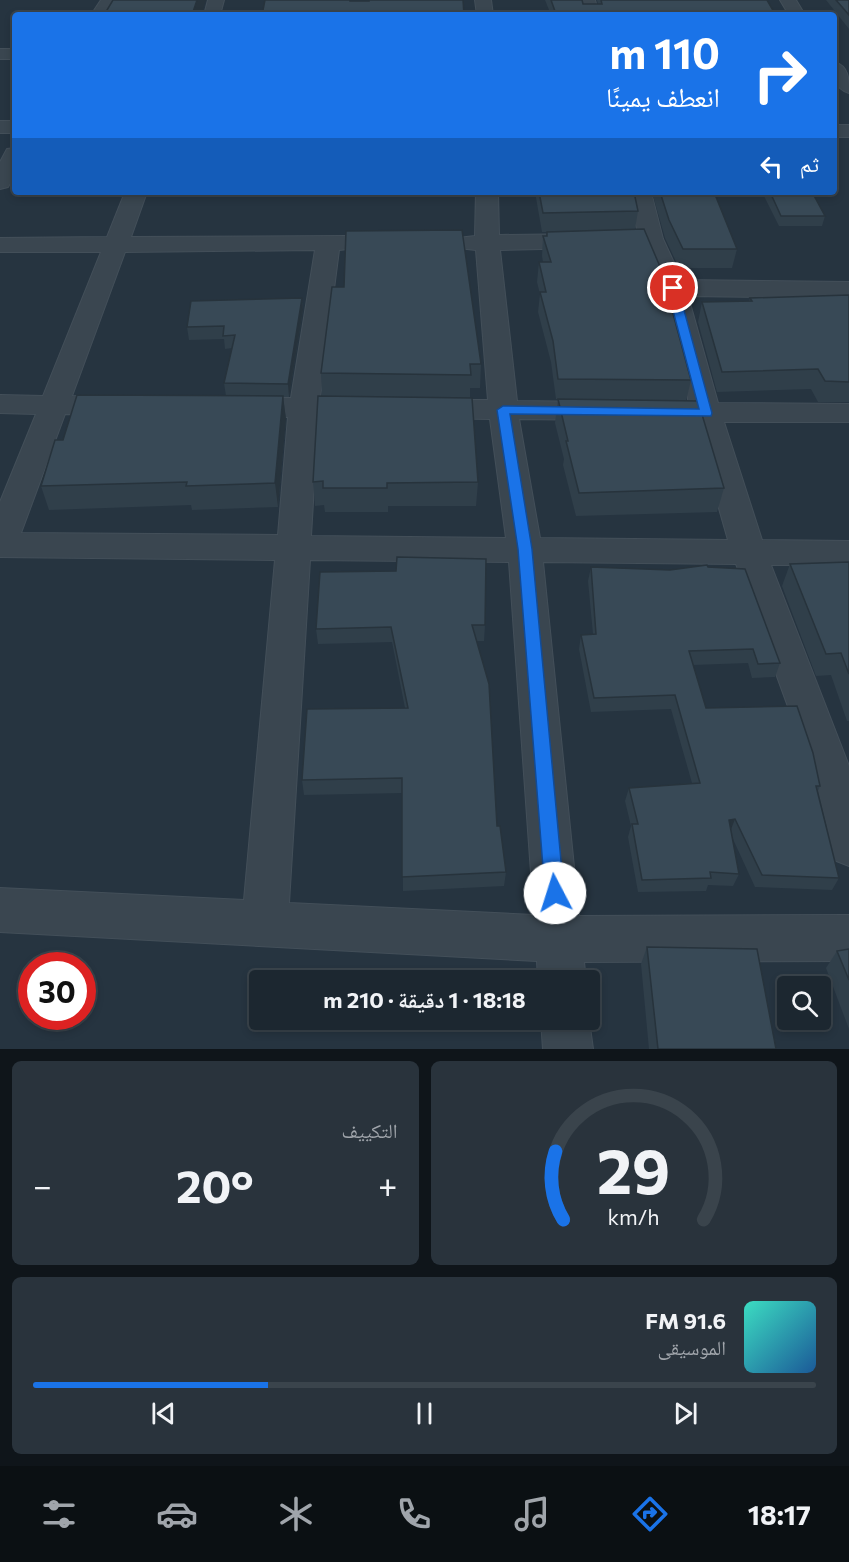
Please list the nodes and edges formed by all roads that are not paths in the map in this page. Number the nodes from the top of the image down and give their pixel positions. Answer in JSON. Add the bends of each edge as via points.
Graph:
{"nodes":[{"id":1,"x":12,"y":160,"type":"edge"},
{"id":2,"x":0,"y":182,"type":"edge"},
{"id":3,"x":135,"y":195,"type":"edge"},
{"id":4,"x":488,"y":195,"type":"edge"},
{"id":5,"x":639,"y":195,"type":"edge"},
{"id":6,"x":628,"y":239,"type":"junction"},
{"id":7,"x":328,"y":243,"type":"junction"},
{"id":8,"x":374,"y":243,"type":"edge"},
{"id":9,"x":442,"y":243,"type":"edge"},
{"id":10,"x":488,"y":243,"type":"junction"},
{"id":11,"x":116,"y":245,"type":"junction"},
{"id":12,"x":0,"y":246,"type":"edge"},
{"id":13,"x":673,"y":288,"type":"junction"},
{"id":14,"x":849,"y":290,"type":"edge"},
{"id":15,"x":0,"y":404,"type":"edge"},
{"id":16,"x":54,"y":405,"type":"junction"},
{"id":17,"x":150,"y":406,"type":"edge"},
{"id":18,"x":209,"y":406,"type":"edge"},
{"id":19,"x":304,"y":407,"type":"junction"},
{"id":20,"x":503,"y":410,"type":"junction"},
{"id":21,"x":849,"y":412,"type":"edge"},
{"id":22,"x":706,"y":413,"type":"junction"},
{"id":23,"x":0,"y":545,"type":"edge"},
{"id":24,"x":295,"y":548,"type":"junction"},
{"id":25,"x":525,"y":549,"type":"junction"},
{"id":26,"x":748,"y":550,"type":"junction"},
{"id":27,"x":849,"y":553,"type":"edge"},
{"id":28,"x":837,"y":756,"type":"edge"},
{"id":29,"x":849,"y":846,"type":"edge"},
{"id":30,"x":0,"y":910,"type":"edge"},
{"id":31,"x":265,"y":925,"type":"junction"},
{"id":32,"x":849,"y":938,"type":"edge"},
{"id":33,"x":560,"y":960,"type":"edge"},
{"id":34,"x":566,"y":1030,"type":"edge"},
{"id":35,"x":568,"y":1049,"type":"edge"}],
"edges":[{"from":1,"to":2,"type":"street"},
{"from":3,"to":11,"type":"street"},
{"from":4,"to":10,"type":"street"},
{"from":5,"to":6,"type":"street"},
{"from":6,"to":10,"type":"street"},
{"from":6,"to":13,"type":"street"},
{"from":7,"to":8,"type":"street"},
{"from":7,"to":11,"type":"street"},
{"from":7,"to":19,"type":"street"},
{"from":9,"to":10,"type":"street"},
{"from":10,"to":20,"type":"street"},
{"from":11,"to":12,"type":"street"},
{"from":11,"to":16,"type":"street"},
{"from":13,"to":14,"type":"street"},
{"from":13,"to":22,"type":"street"},
{"from":15,"to":16,"type":"street"},
{"from":16,"to":17,"type":"street"},
{"from":16,"to":23,"type":"street"},
{"from":18,"to":19,"type":"street"},
{"from":19,"to":20,"type":"street"},
{"from":19,"to":24,"type":"street"},
{"from":20,"to":22,"type":"street"},
{"from":20,"to":25,"type":"street"},
{"from":21,"to":22,"type":"street"},
{"from":22,"to":26,"type":"street"},
{"from":23,"to":24,"type":"street"},
{"from":24,"to":25,"type":"street"},
{"from":24,"to":31,"type":"street"},
{"from":25,"to":26,"type":"street"},
{"from":25,"to":33,"type":"street"},
{"from":26,"to":27,"type":"street"},
{"from":26,"to":28,"type":"street"},
{"from":28,"to":29,"type":"street"},
{"from":30,"to":31,"type":"street"},
{"from":31,"to":33,"type":"street"},
{"from":32,"to":33,"type":"street"},
{"from":34,"to":35,"type":"street"}]}
